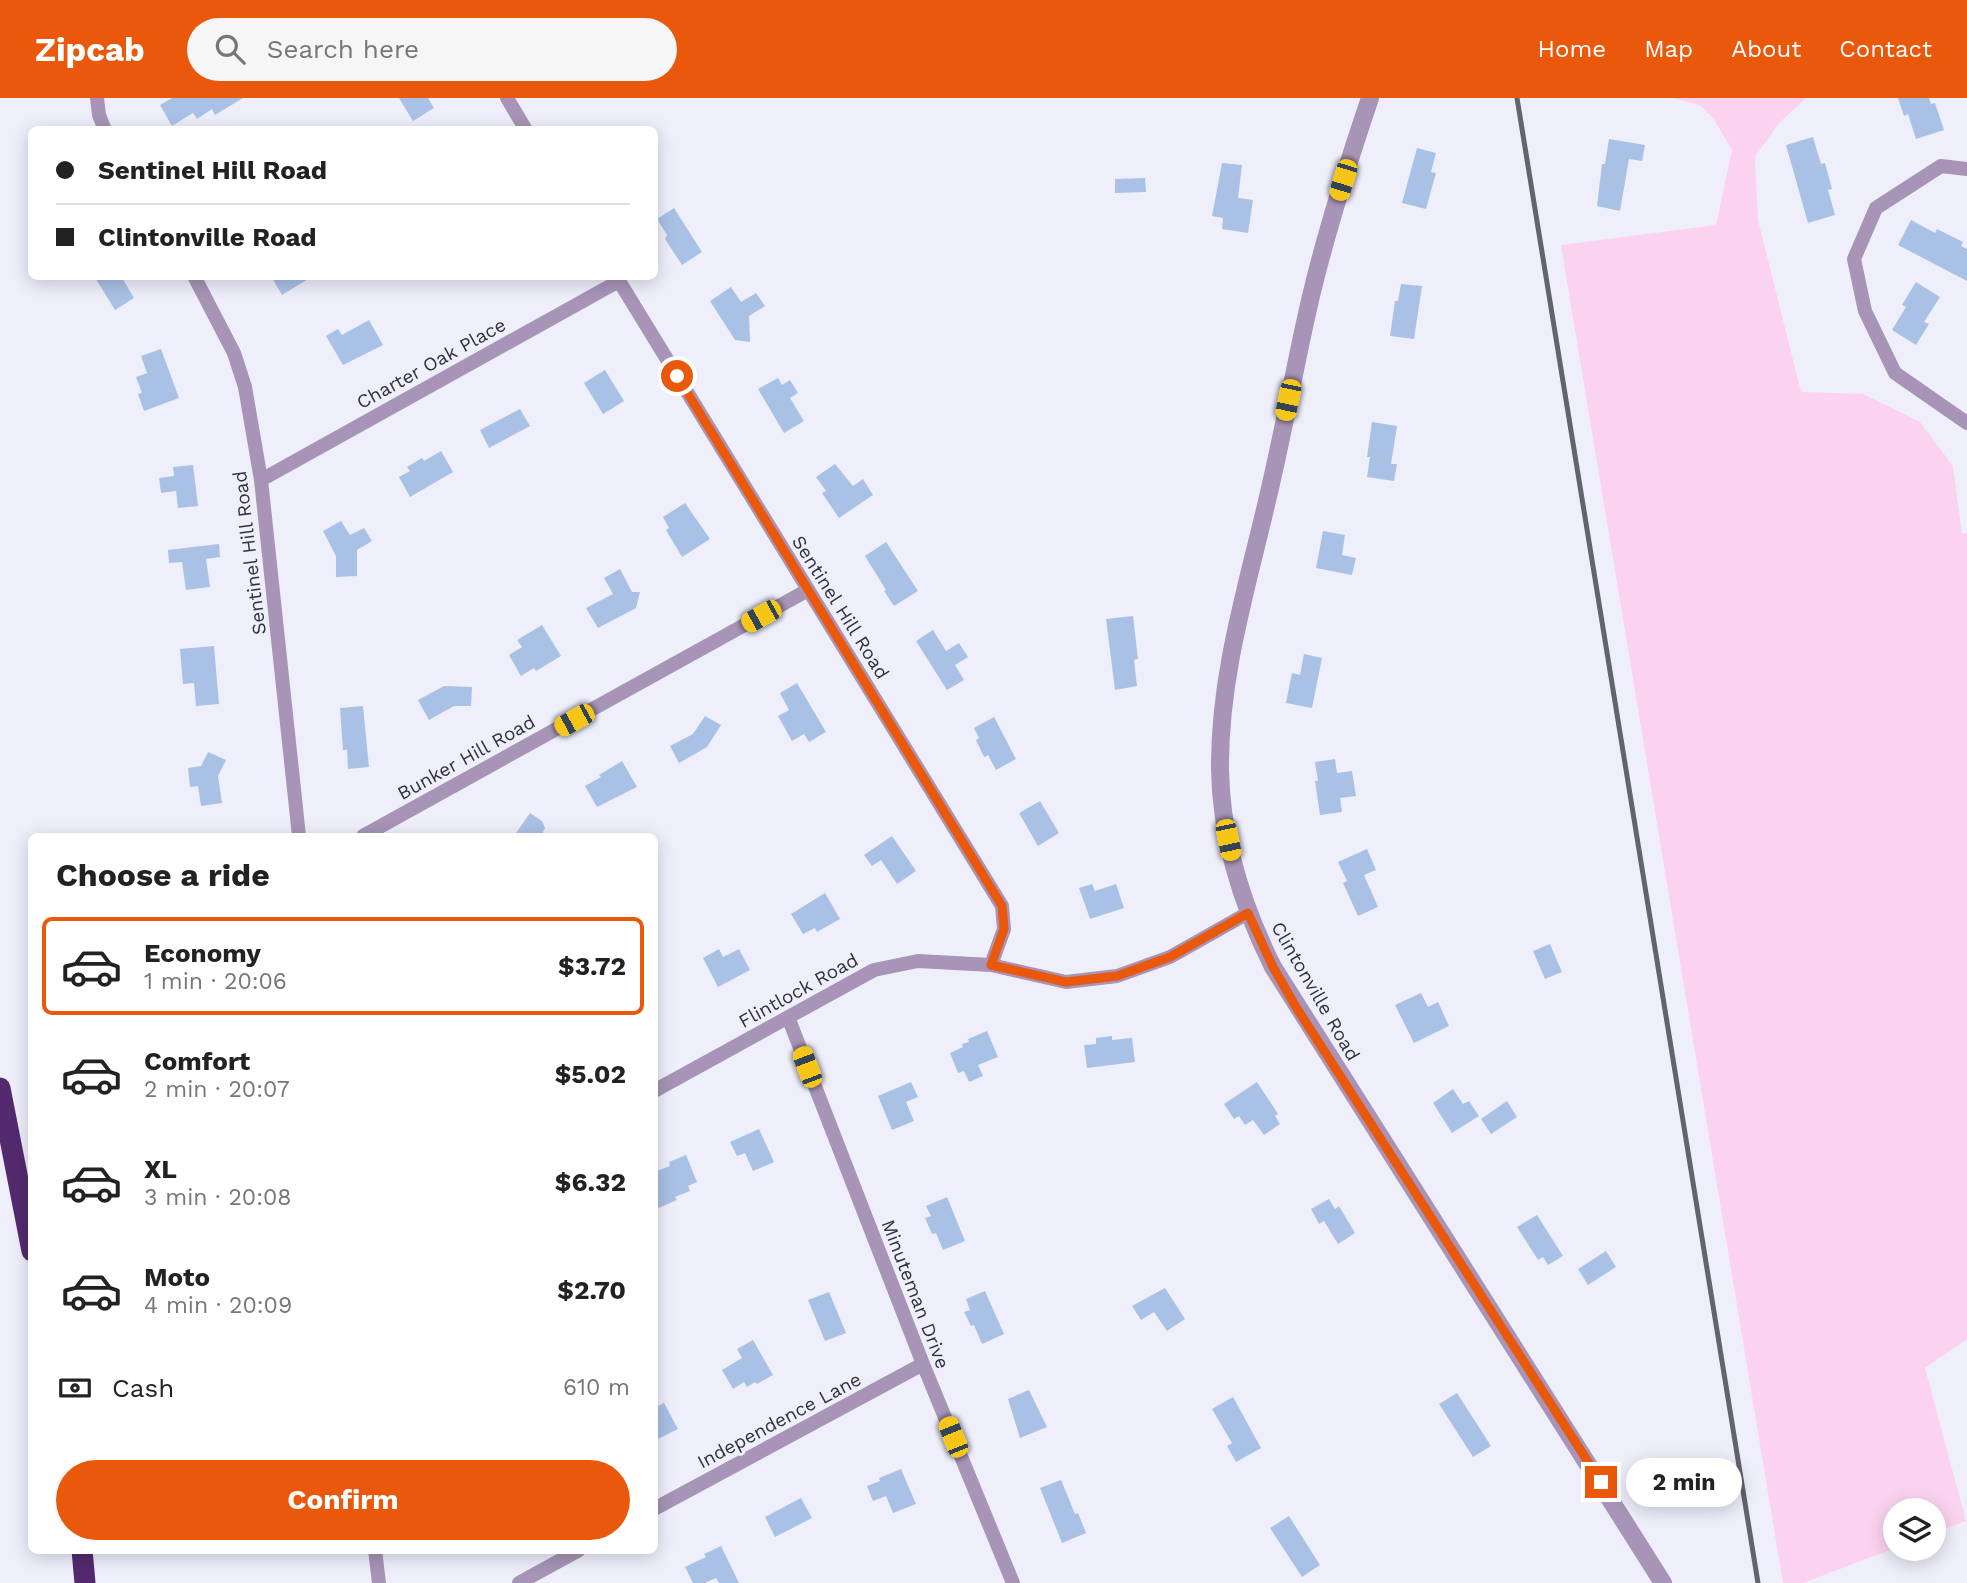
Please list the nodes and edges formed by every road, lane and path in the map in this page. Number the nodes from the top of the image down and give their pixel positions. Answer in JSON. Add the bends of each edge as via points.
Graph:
{"nodes":[{"id":1,"x":97,"y":98,"type":"edge"},
{"id":2,"x":507,"y":98,"type":"edge"},
{"id":3,"x":1370,"y":98,"type":"edge"},
{"id":4,"x":103,"y":126,"type":"edge"},
{"id":5,"x":524,"y":126,"type":"edge"},
{"id":6,"x":1967,"y":169,"type":"edge"},
{"id":7,"x":196,"y":280,"type":"edge"},
{"id":8,"x":616,"y":280,"type":"edge"},
{"id":9,"x":619,"y":280,"type":"edge"},
{"id":10,"x":1967,"y":423,"type":"edge"},
{"id":11,"x":261,"y":480,"type":"junction"},
{"id":12,"x":808,"y":590,"type":"junction"},
{"id":13,"x":299,"y":833,"type":"edge"},
{"id":14,"x":368,"y":833,"type":"edge"},
{"id":15,"x":1248,"y":913,"type":"junction"},
{"id":16,"x":991,"y":965,"type":"junction"},
{"id":17,"x":788,"y":1017,"type":"junction"},
{"id":18,"x":0,"y":1088,"type":"edge"},
{"id":19,"x":658,"y":1089,"type":"edge"},
{"id":20,"x":28,"y":1231,"type":"edge"},
{"id":21,"x":923,"y":1364,"type":"junction"},
{"id":22,"x":658,"y":1507,"type":"edge"},
{"id":23,"x":82,"y":1554,"type":"edge"},
{"id":24,"x":375,"y":1554,"type":"edge"},
{"id":25,"x":572,"y":1554,"type":"edge"},
{"id":26,"x":85,"y":1583,"type":"edge"},
{"id":27,"x":379,"y":1583,"type":"edge"},
{"id":28,"x":519,"y":1583,"type":"edge"},
{"id":29,"x":1013,"y":1583,"type":"edge"},
{"id":30,"x":1663,"y":1583,"type":"edge"}],
"edges":[{"from":1,"to":4,"type":"street"},
{"from":2,"to":5,"type":"street"},
{"from":3,"to":15,"type":"street","name":"Clintonville Road","via":[[1311,294],[1226,681],[1223,809]]},
{"from":6,"to":10,"type":"street","via":[[1941,166],[1876,208],[1854,260],[1865,311],[1895,373]]},
{"from":7,"to":11,"type":"street","name":"Sentinel Hill Road","via":[[234,353],[245,387]]},
{"from":8,"to":11,"type":"street","name":"Charter Oak Place"},
{"from":9,"to":12,"type":"street","name":"Sentinel Hill Road"},
{"from":11,"to":13,"type":"street","name":"Sentinel Hill Road"},
{"from":12,"to":14,"type":"street","name":"Bunker Hill Road"},
{"from":12,"to":16,"type":"street","name":"Sentinel Hill Road","via":[[1002,906],[1004,929]]},
{"from":15,"to":16,"type":"street","name":"Flintlock Road","via":[[1170,957],[1117,976],[1066,982]]},
{"from":15,"to":30,"type":"street","name":"Clintonville Road","via":[[1296,1007]]},
{"from":16,"to":17,"type":"street","name":"Flintlock Road","via":[[918,961],[874,970]]},
{"from":17,"to":19,"type":"street","name":"Flintlock Road"},
{"from":17,"to":21,"type":"street","name":"Minuteman Drive"},
{"from":18,"to":20,"type":"highway"},
{"from":21,"to":22,"type":"street","name":"Independence Lane"},
{"from":21,"to":29,"type":"street","name":"Minuteman Drive"},
{"from":23,"to":26,"type":"highway"},
{"from":24,"to":27,"type":"street"},
{"from":25,"to":28,"type":"street"}]}
